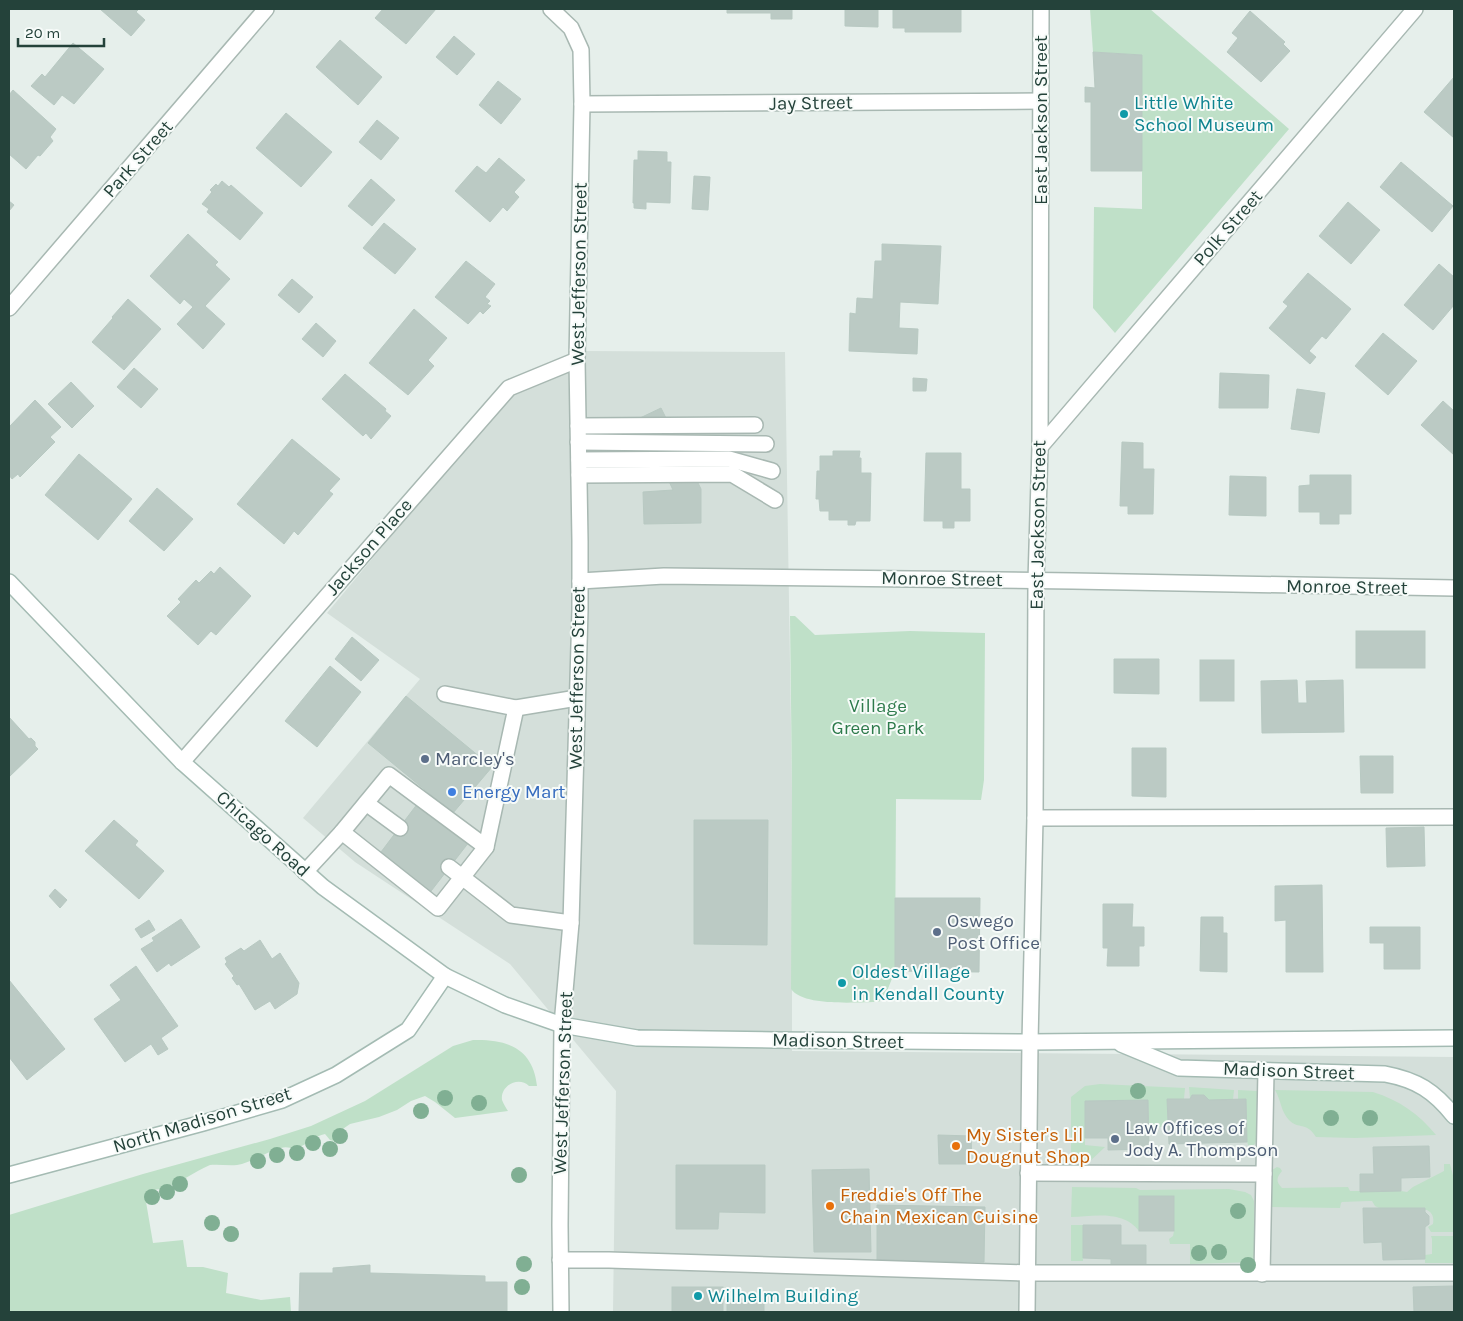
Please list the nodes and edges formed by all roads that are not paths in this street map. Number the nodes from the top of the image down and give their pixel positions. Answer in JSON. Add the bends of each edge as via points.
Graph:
{"nodes":[{"id":1,"x":266,"y":9,"type":"edge"},
{"id":2,"x":551,"y":9,"type":"edge"},
{"id":3,"x":1041,"y":9,"type":"edge"},
{"id":4,"x":1415,"y":9,"type":"edge"},
{"id":5,"x":1041,"y":101,"type":"junction"},
{"id":6,"x":582,"y":104,"type":"junction"},
{"id":7,"x":9,"y":308,"type":"edge"},
{"id":8,"x":577,"y":360,"type":"junction"},
{"id":9,"x":755,"y":425,"type":"dead end"},
{"id":10,"x":578,"y":434,"type":"junction"},
{"id":11,"x":766,"y":444,"type":"dead end"},
{"id":12,"x":1040,"y":447,"type":"junction"},
{"id":13,"x":579,"y":467,"type":"junction"},
{"id":14,"x":772,"y":471,"type":"dead end"},
{"id":15,"x":775,"y":500,"type":"dead end"},
{"id":16,"x":1036,"y":580,"type":"junction"},
{"id":17,"x":580,"y":581,"type":"junction"},
{"id":18,"x":9,"y":582,"type":"edge"},
{"id":19,"x":1454,"y":588,"type":"edge"},
{"id":20,"x":445,"y":694,"type":"dead end"},
{"id":21,"x":577,"y":698,"type":"junction"},
{"id":22,"x":516,"y":708,"type":"junction"},
{"id":23,"x":182,"y":762,"type":"junction"},
{"id":24,"x":366,"y":803,"type":"junction"},
{"id":25,"x":1454,"y":817,"type":"edge"},
{"id":26,"x":1035,"y":818,"type":"junction"},
{"id":27,"x":400,"y":828,"type":"dead end"},
{"id":28,"x":342,"y":832,"type":"junction"},
{"id":29,"x":486,"y":847,"type":"junction"},
{"id":30,"x":450,"y":867,"type":"dead end"},
{"id":31,"x":306,"y":872,"type":"junction"},
{"id":32,"x":462,"y":877,"type":"junction"},
{"id":33,"x":571,"y":923,"type":"junction"},
{"id":34,"x":445,"y":976,"type":"junction"},
{"id":35,"x":562,"y":1026,"type":"junction"},
{"id":36,"x":1454,"y":1038,"type":"edge"},
{"id":37,"x":1030,"y":1042,"type":"junction"},
{"id":38,"x":1115,"y":1042,"type":"junction"},
{"id":39,"x":1266,"y":1071,"type":"junction"},
{"id":40,"x":1454,"y":1116,"type":"edge"},
{"id":41,"x":1028,"y":1173,"type":"junction"},
{"id":42,"x":11,"y":1174,"type":"edge"},
{"id":43,"x":1264,"y":1174,"type":"junction"},
{"id":44,"x":560,"y":1260,"type":"junction"},
{"id":45,"x":1454,"y":1273,"type":"edge"},
{"id":46,"x":1028,"y":1274,"type":"junction"},
{"id":47,"x":1262,"y":1274,"type":"junction"},
{"id":48,"x":561,"y":1312,"type":"edge"},
{"id":49,"x":1027,"y":1312,"type":"edge"}],
"edges":[{"from":1,"to":7,"type":"street","name":"Park Street"},
{"from":2,"to":6,"type":"street","name":"West Jefferson Street","via":[[571,28],[580,50]]},
{"from":3,"to":5,"type":"street","name":"East Jackson Street"},
{"from":4,"to":12,"type":"street","name":"Polk Street"},
{"from":5,"to":6,"type":"street","name":"Jay Street"},
{"from":5,"to":12,"type":"street","name":"East Jackson Street"},
{"from":6,"to":8,"type":"street","name":"West Jefferson Street"},
{"from":8,"to":10,"type":"street","name":"West Jefferson Street"},
{"from":8,"to":23,"type":"street","name":"Jackson Place","via":[[509,388]]},
{"from":9,"to":10,"type":"street"},
{"from":10,"to":11,"type":"street"},
{"from":10,"to":13,"type":"street","name":"West Jefferson Street"},
{"from":12,"to":16,"type":"street","name":"East Jackson Street"},
{"from":13,"to":14,"type":"street","via":[[729,459]]},
{"from":13,"to":15,"type":"street","via":[[732,474]]},
{"from":13,"to":17,"type":"street","name":"West Jefferson Street"},
{"from":16,"to":17,"type":"street","name":"Monroe Street","via":[[664,576]]},
{"from":16,"to":19,"type":"street","name":"Monroe Street"},
{"from":16,"to":26,"type":"street","name":"East Jackson Street"},
{"from":17,"to":21,"type":"street","name":"West Jefferson Street"},
{"from":18,"to":23,"type":"street","name":"Chicago Road"},
{"from":20,"to":22,"type":"street"},
{"from":21,"to":22,"type":"street"},
{"from":21,"to":33,"type":"street","name":"West Jefferson Street"},
{"from":22,"to":29,"type":"street"},
{"from":23,"to":31,"type":"street","name":"Chicago Road"},
{"from":24,"to":27,"type":"street"},
{"from":24,"to":28,"type":"street"},
{"from":24,"to":29,"type":"street","via":[[389,775]]},
{"from":25,"to":26,"type":"street"},
{"from":26,"to":37,"type":"street","name":"East Jackson Street"},
{"from":28,"to":31,"type":"street"},
{"from":28,"to":32,"type":"street","via":[[438,908]]},
{"from":29,"to":32,"type":"street"},
{"from":30,"to":32,"type":"street"},
{"from":31,"to":34,"type":"street","name":"Chicago Road"},
{"from":32,"to":33,"type":"street","via":[[511,915]]},
{"from":33,"to":35,"type":"street","name":"West Jefferson Street"},
{"from":34,"to":35,"type":"street","name":"Chicago Road","via":[[506,1005]]},
{"from":34,"to":42,"type":"street","name":"North Madison Street","via":[[408,1030],[336,1075],[282,1100]]},
{"from":35,"to":37,"type":"street","name":"Madison Street","via":[[637,1038]]},
{"from":35,"to":44,"type":"street","name":"West Jefferson Street"},
{"from":36,"to":38,"type":"street","name":"Madison Street"},
{"from":37,"to":38,"type":"street","name":"Madison Street"},
{"from":37,"to":41,"type":"street","name":"East Jackson Street"},
{"from":38,"to":39,"type":"street","name":"Madison Street","via":[[1180,1068]]},
{"from":39,"to":40,"type":"street","name":"Madison Street","via":[[1400,1076],[1426,1089]]},
{"from":39,"to":43,"type":"street"},
{"from":41,"to":43,"type":"street"},
{"from":41,"to":46,"type":"street","name":"East Jackson Street"},
{"from":43,"to":47,"type":"street"},
{"from":44,"to":46,"type":"street"},
{"from":44,"to":48,"type":"street","name":"West Jefferson Street"},
{"from":45,"to":47,"type":"street"},
{"from":46,"to":47,"type":"street"},
{"from":46,"to":49,"type":"street","name":"East Jackson Street"}]}
